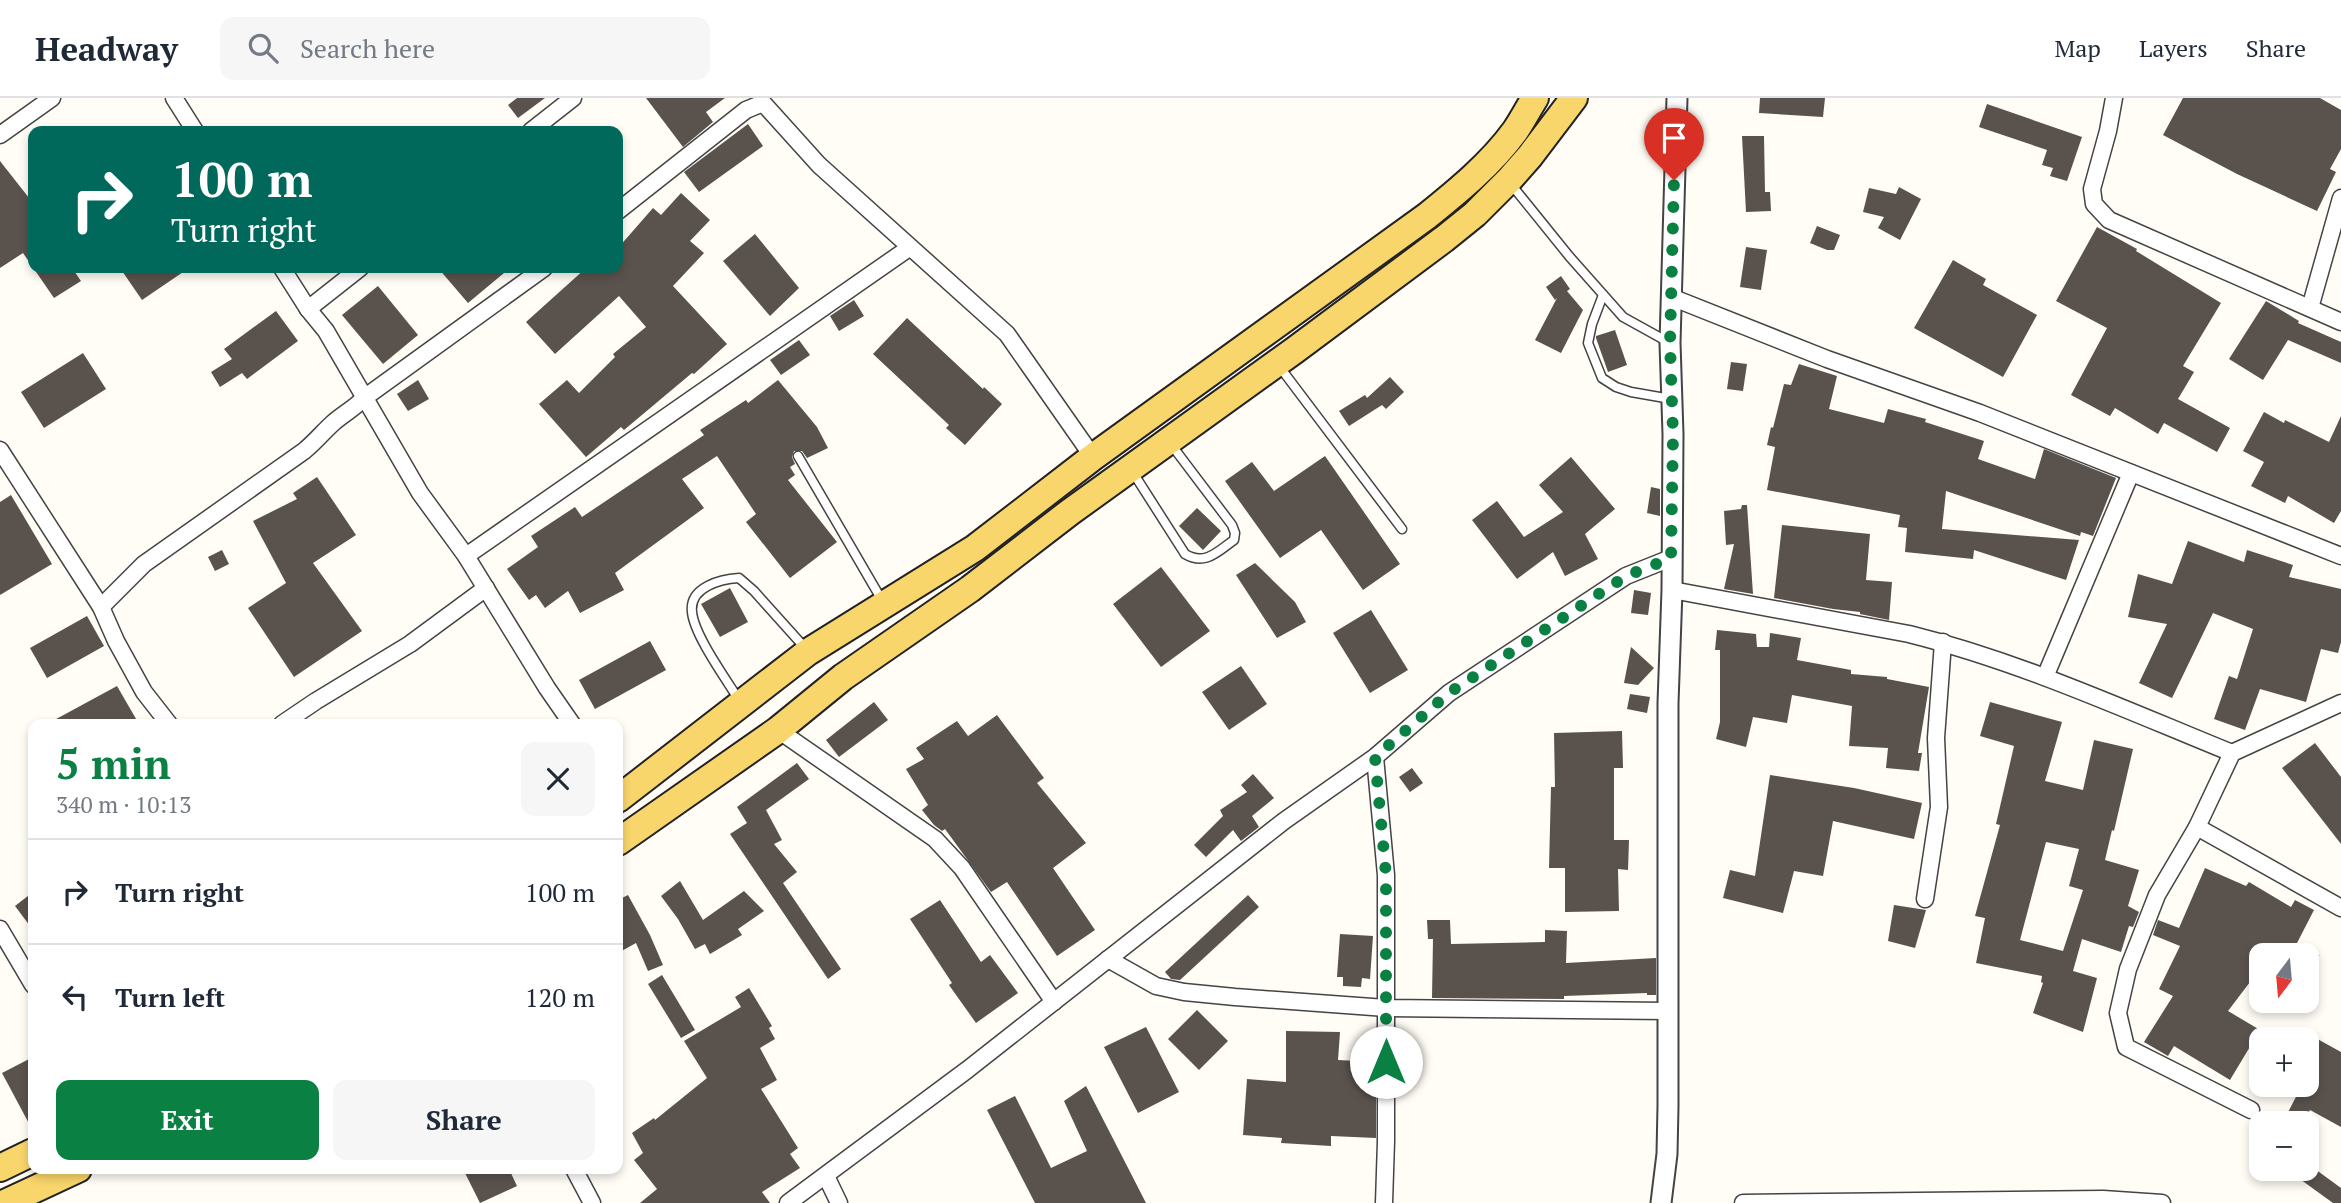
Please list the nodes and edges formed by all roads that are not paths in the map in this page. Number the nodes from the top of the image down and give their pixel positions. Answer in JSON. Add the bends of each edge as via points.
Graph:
{"nodes":[{"id":1,"x":52,"y":98,"type":"edge"},
{"id":2,"x":174,"y":98,"type":"edge"},
{"id":3,"x":573,"y":98,"type":"edge"},
{"id":4,"x":1535,"y":98,"type":"edge"},
{"id":5,"x":1574,"y":98,"type":"edge"},
{"id":6,"x":1677,"y":98,"type":"edge"},
{"id":7,"x":2114,"y":98,"type":"edge"},
{"id":8,"x":192,"y":126,"type":"edge"},
{"id":9,"x":537,"y":126,"type":"edge"},
{"id":10,"x":0,"y":135,"type":"edge"},
{"id":11,"x":1508,"y":181,"type":"junction"},
{"id":12,"x":2341,"y":198,"type":"edge"},
{"id":13,"x":623,"y":207,"type":"edge"},
{"id":14,"x":909,"y":248,"type":"junction"},
{"id":15,"x":285,"y":273,"type":"edge"},
{"id":16,"x":354,"y":273,"type":"edge"},
{"id":17,"x":537,"y":273,"type":"edge"},
{"id":18,"x":1603,"y":295,"type":"junction"},
{"id":19,"x":1671,"y":297,"type":"junction"},
{"id":20,"x":2310,"y":308,"type":"junction"},
{"id":21,"x":308,"y":309,"type":"junction"},
{"id":22,"x":2341,"y":322,"type":"edge"},
{"id":23,"x":1670,"y":343,"type":"junction"},
{"id":24,"x":1277,"y":363,"type":"junction"},
{"id":25,"x":364,"y":398,"type":"junction"},
{"id":26,"x":1672,"y":399,"type":"junction"},
{"id":27,"x":1169,"y":441,"type":"junction"},
{"id":28,"x":0,"y":450,"type":"edge"},
{"id":29,"x":798,"y":456,"type":"dead end"},
{"id":30,"x":1093,"y":457,"type":"junction"},
{"id":31,"x":1130,"y":469,"type":"junction"},
{"id":32,"x":2131,"y":473,"type":"junction"},
{"id":33,"x":1402,"y":529,"type":"dead end"},
{"id":34,"x":466,"y":556,"type":"junction"},
{"id":35,"x":2341,"y":556,"type":"edge"},
{"id":36,"x":1671,"y":558,"type":"junction"},
{"id":37,"x":486,"y":588,"type":"junction"},
{"id":38,"x":1672,"y":590,"type":"junction"},
{"id":39,"x":885,"y":605,"type":"junction"},
{"id":40,"x":101,"y":607,"type":"junction"},
{"id":41,"x":1942,"y":642,"type":"junction"},
{"id":42,"x":808,"y":652,"type":"junction"},
{"id":43,"x":2045,"y":677,"type":"junction"},
{"id":44,"x":741,"y":703,"type":"junction"},
{"id":45,"x":2341,"y":703,"type":"edge"},
{"id":46,"x":165,"y":719,"type":"edge"},
{"id":47,"x":289,"y":719,"type":"edge"},
{"id":48,"x":569,"y":719,"type":"edge"},
{"id":49,"x":778,"y":730,"type":"junction"},
{"id":50,"x":2232,"y":753,"type":"junction"},
{"id":51,"x":1375,"y":757,"type":"junction"},
{"id":52,"x":623,"y":791,"type":"edge"},
{"id":53,"x":2197,"y":827,"type":"junction"},
{"id":54,"x":623,"y":838,"type":"edge"},
{"id":55,"x":1925,"y":899,"type":"dead end"},
{"id":56,"x":2341,"y":908,"type":"edge"},
{"id":57,"x":0,"y":929,"type":"edge"},
{"id":58,"x":1108,"y":959,"type":"junction"},
{"id":59,"x":28,"y":977,"type":"edge"},
{"id":60,"x":1054,"y":1002,"type":"junction"},
{"id":61,"x":1386,"y":1009,"type":"junction"},
{"id":62,"x":1668,"y":1011,"type":"junction"},
{"id":63,"x":2251,"y":1110,"type":"dead end"},
{"id":64,"x":28,"y":1154,"type":"edge"},
{"id":65,"x":0,"y":1168,"type":"edge"},
{"id":66,"x":67,"y":1174,"type":"edge"},
{"id":67,"x":577,"y":1174,"type":"edge"},
{"id":68,"x":826,"y":1176,"type":"junction"},
{"id":69,"x":1837,"y":1202,"type":"edge"},
{"id":70,"x":5,"y":1203,"type":"edge"},
{"id":71,"x":592,"y":1203,"type":"edge"},
{"id":72,"x":788,"y":1203,"type":"edge"},
{"id":73,"x":839,"y":1203,"type":"edge"},
{"id":74,"x":1384,"y":1203,"type":"edge"},
{"id":75,"x":1661,"y":1203,"type":"edge"},
{"id":76,"x":1743,"y":1203,"type":"edge"},
{"id":77,"x":2162,"y":1203,"type":"edge"}],
"edges":[{"from":1,"to":10,"type":"street"},
{"from":2,"to":8,"type":"street"},
{"from":3,"to":9,"type":"street"},
{"from":4,"to":30,"type":"main road","via":[[1496,152],[1427,216]]},
{"from":5,"to":11,"type":"main road"},
{"from":6,"to":19,"type":"street"},
{"from":7,"to":20,"type":"street","via":[[2092,189],[2094,204],[2109,220]]},
{"from":11,"to":18,"type":"lane"},
{"from":11,"to":24,"type":"main road","via":[[1444,239]]},
{"from":12,"to":20,"type":"street"},
{"from":13,"to":14,"type":"street","via":[[746,110],[764,103],[818,165]]},
{"from":14,"to":30,"type":"street","via":[[1007,334]]},
{"from":14,"to":34,"type":"street"},
{"from":15,"to":21,"type":"street"},
{"from":16,"to":21,"type":"street"},
{"from":17,"to":25,"type":"street"},
{"from":18,"to":23,"type":"lane","via":[[1623,317]]},
{"from":18,"to":26,"type":"lane","via":[[1588,343],[1602,378],[1631,392]]},
{"from":19,"to":23,"type":"street"},
{"from":19,"to":32,"type":"street"},
{"from":20,"to":22,"type":"street"},
{"from":21,"to":25,"type":"street","via":[[326,331]]},
{"from":23,"to":26,"type":"street"},
{"from":24,"to":27,"type":"main road"},
{"from":24,"to":33,"type":"lane"},
{"from":25,"to":34,"type":"street","via":[[420,493]]},
{"from":25,"to":40,"type":"street","via":[[319,440],[144,564]]},
{"from":26,"to":36,"type":"street"},
{"from":27,"to":31,"type":"main road"},
{"from":27,"to":31,"type":"lane","via":[[1232,525],[1234,540],[1204,559],[1194,560],[1185,554]]},
{"from":28,"to":40,"type":"street"},
{"from":29,"to":39,"type":"lane"},
{"from":30,"to":39,"type":"main road","via":[[975,548]]},
{"from":31,"to":49,"type":"main road","via":[[843,677]]},
{"from":32,"to":35,"type":"street"},
{"from":32,"to":43,"type":"street"},
{"from":34,"to":37,"type":"street"},
{"from":36,"to":38,"type":"street"},
{"from":36,"to":51,"type":"street","via":[[1626,576],[1449,693]]},
{"from":37,"to":47,"type":"street","via":[[410,644]]},
{"from":37,"to":48,"type":"street"},
{"from":38,"to":41,"type":"street"},
{"from":38,"to":62,"type":"street"},
{"from":39,"to":42,"type":"main road"},
{"from":40,"to":46,"type":"street","via":[[144,692]]},
{"from":41,"to":43,"type":"street"},
{"from":41,"to":55,"type":"street","via":[[1936,738],[1939,807]]},
{"from":42,"to":44,"type":"main road"},
{"from":42,"to":44,"type":"lane","via":[[739,578],[720,579],[703,589],[693,600],[692,613],[705,646]]},
{"from":43,"to":50,"type":"street"},
{"from":44,"to":52,"type":"main road"},
{"from":45,"to":50,"type":"street"},
{"from":49,"to":54,"type":"main road"},
{"from":49,"to":60,"type":"street","via":[[935,839],[962,868]]},
{"from":50,"to":53,"type":"street"},
{"from":51,"to":58,"type":"street","via":[[1284,821]]},
{"from":51,"to":61,"type":"street","via":[[1386,875]]},
{"from":53,"to":56,"type":"street"},
{"from":53,"to":63,"type":"street","via":[[2157,895],[2128,969],[2118,1013],[2126,1046]]},
{"from":57,"to":59,"type":"street"},
{"from":58,"to":60,"type":"street"},
{"from":58,"to":61,"type":"street","via":[[1156,986],[1184,992]]},
{"from":60,"to":68,"type":"street"},
{"from":61,"to":62,"type":"street"},
{"from":61,"to":74,"type":"street"},
{"from":62,"to":75,"type":"street","via":[[1667,1154]]},
{"from":64,"to":65,"type":"main road"},
{"from":66,"to":70,"type":"main road"},
{"from":67,"to":71,"type":"street"},
{"from":68,"to":72,"type":"street"},
{"from":68,"to":73,"type":"street"},
{"from":69,"to":76,"type":"street"},
{"from":69,"to":77,"type":"street","via":[[2103,1199]]}]}
